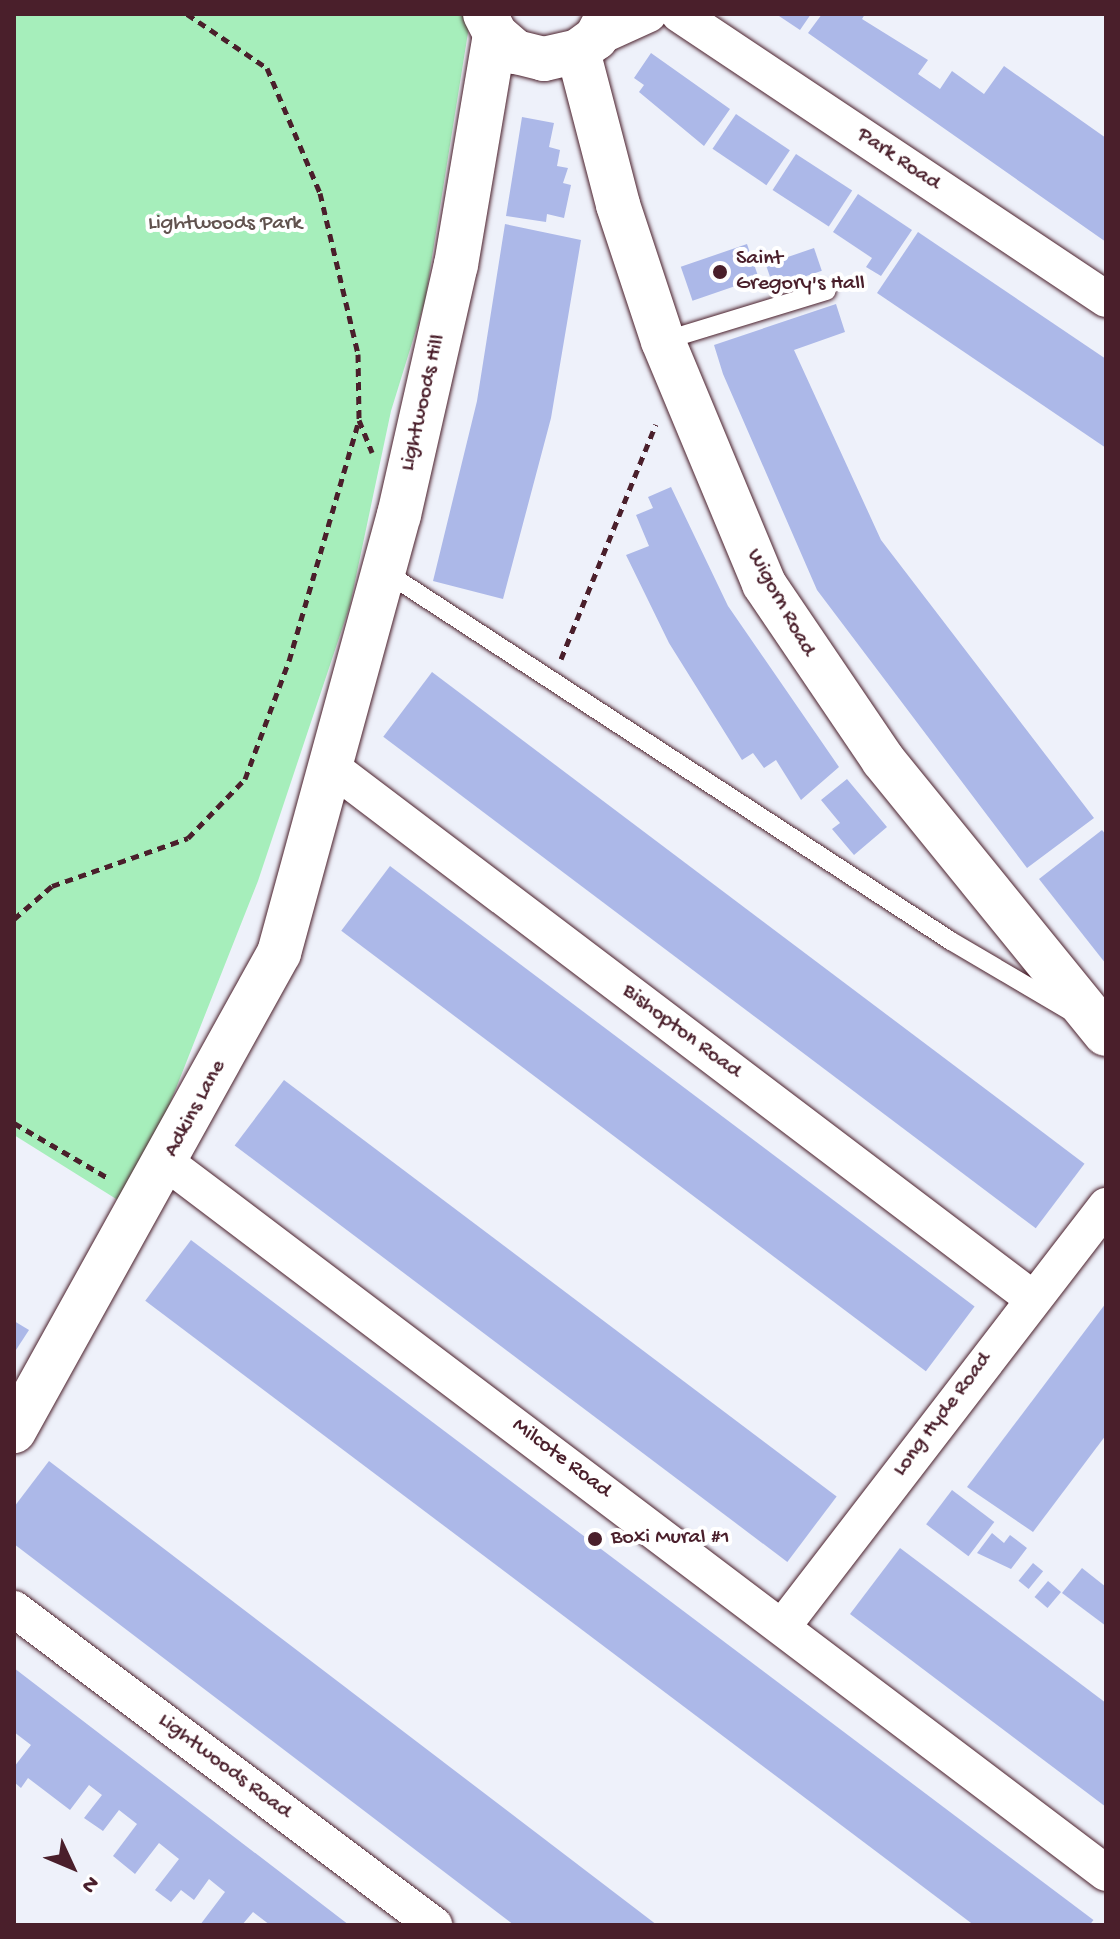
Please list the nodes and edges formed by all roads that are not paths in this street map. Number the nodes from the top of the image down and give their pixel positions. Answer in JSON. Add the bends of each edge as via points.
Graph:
{"nodes":[{"id":1,"x":650,"y":14,"type":"edge"},
{"id":2,"x":685,"y":18,"type":"edge"},
{"id":3,"x":490,"y":24,"type":"edge"},
{"id":4,"x":595,"y":34,"type":"edge"},
{"id":5,"x":827,"y":291,"type":"dead end"},
{"id":6,"x":1106,"y":299,"type":"edge"},
{"id":7,"x":663,"y":341,"type":"junction"},
{"id":8,"x":384,"y":571,"type":"junction"},
{"id":9,"x":330,"y":766,"type":"junction"},
{"id":10,"x":1104,"y":1032,"type":"edge"},
{"id":11,"x":167,"y":1163,"type":"junction"},
{"id":12,"x":1106,"y":1206,"type":"edge"},
{"id":13,"x":1032,"y":1298,"type":"junction"},
{"id":14,"x":14,"y":1431,"type":"edge"},
{"id":15,"x":14,"y":1609,"type":"edge"},
{"id":16,"x":783,"y":1626,"type":"junction"},
{"id":17,"x":1106,"y":1873,"type":"edge"},
{"id":18,"x":434,"y":1925,"type":"edge"}],
"edges":[{"from":1,"to":2,"type":"street","name":"Park Road"},
{"from":1,"to":4,"type":"street","name":"Park Road"},
{"from":2,"to":6,"type":"street","name":"Park Road"},
{"from":3,"to":4,"type":"street","via":[[516,52],[544,59]]},
{"from":3,"to":8,"type":"street","name":"Lightwoods Hill","via":[[456,265]]},
{"from":4,"to":7,"type":"street","name":"Wigorn Road","via":[[618,205]]},
{"from":5,"to":7,"type":"lane"},
{"from":7,"to":10,"type":"street","name":"Wigorn Road","via":[[764,584],[820,673]]},
{"from":8,"to":9,"type":"street","name":"Lightwoods Hill"},
{"from":8,"to":10,"type":"lane","via":[[951,941]]},
{"from":9,"to":11,"type":"street","name":"Adkins Lane","via":[[279,953]]},
{"from":9,"to":13,"type":"street","name":"Bishopton Road"},
{"from":11,"to":14,"type":"street","name":"Adkins Lane"},
{"from":11,"to":16,"type":"street","name":"Milcote Road"},
{"from":12,"to":13,"type":"street","name":"Long Hyde Road"},
{"from":13,"to":16,"type":"street","name":"Long Hyde Road"},
{"from":15,"to":18,"type":"street","name":"Lightwoods Road"},
{"from":16,"to":17,"type":"street","name":"Milcote Road"}]}
